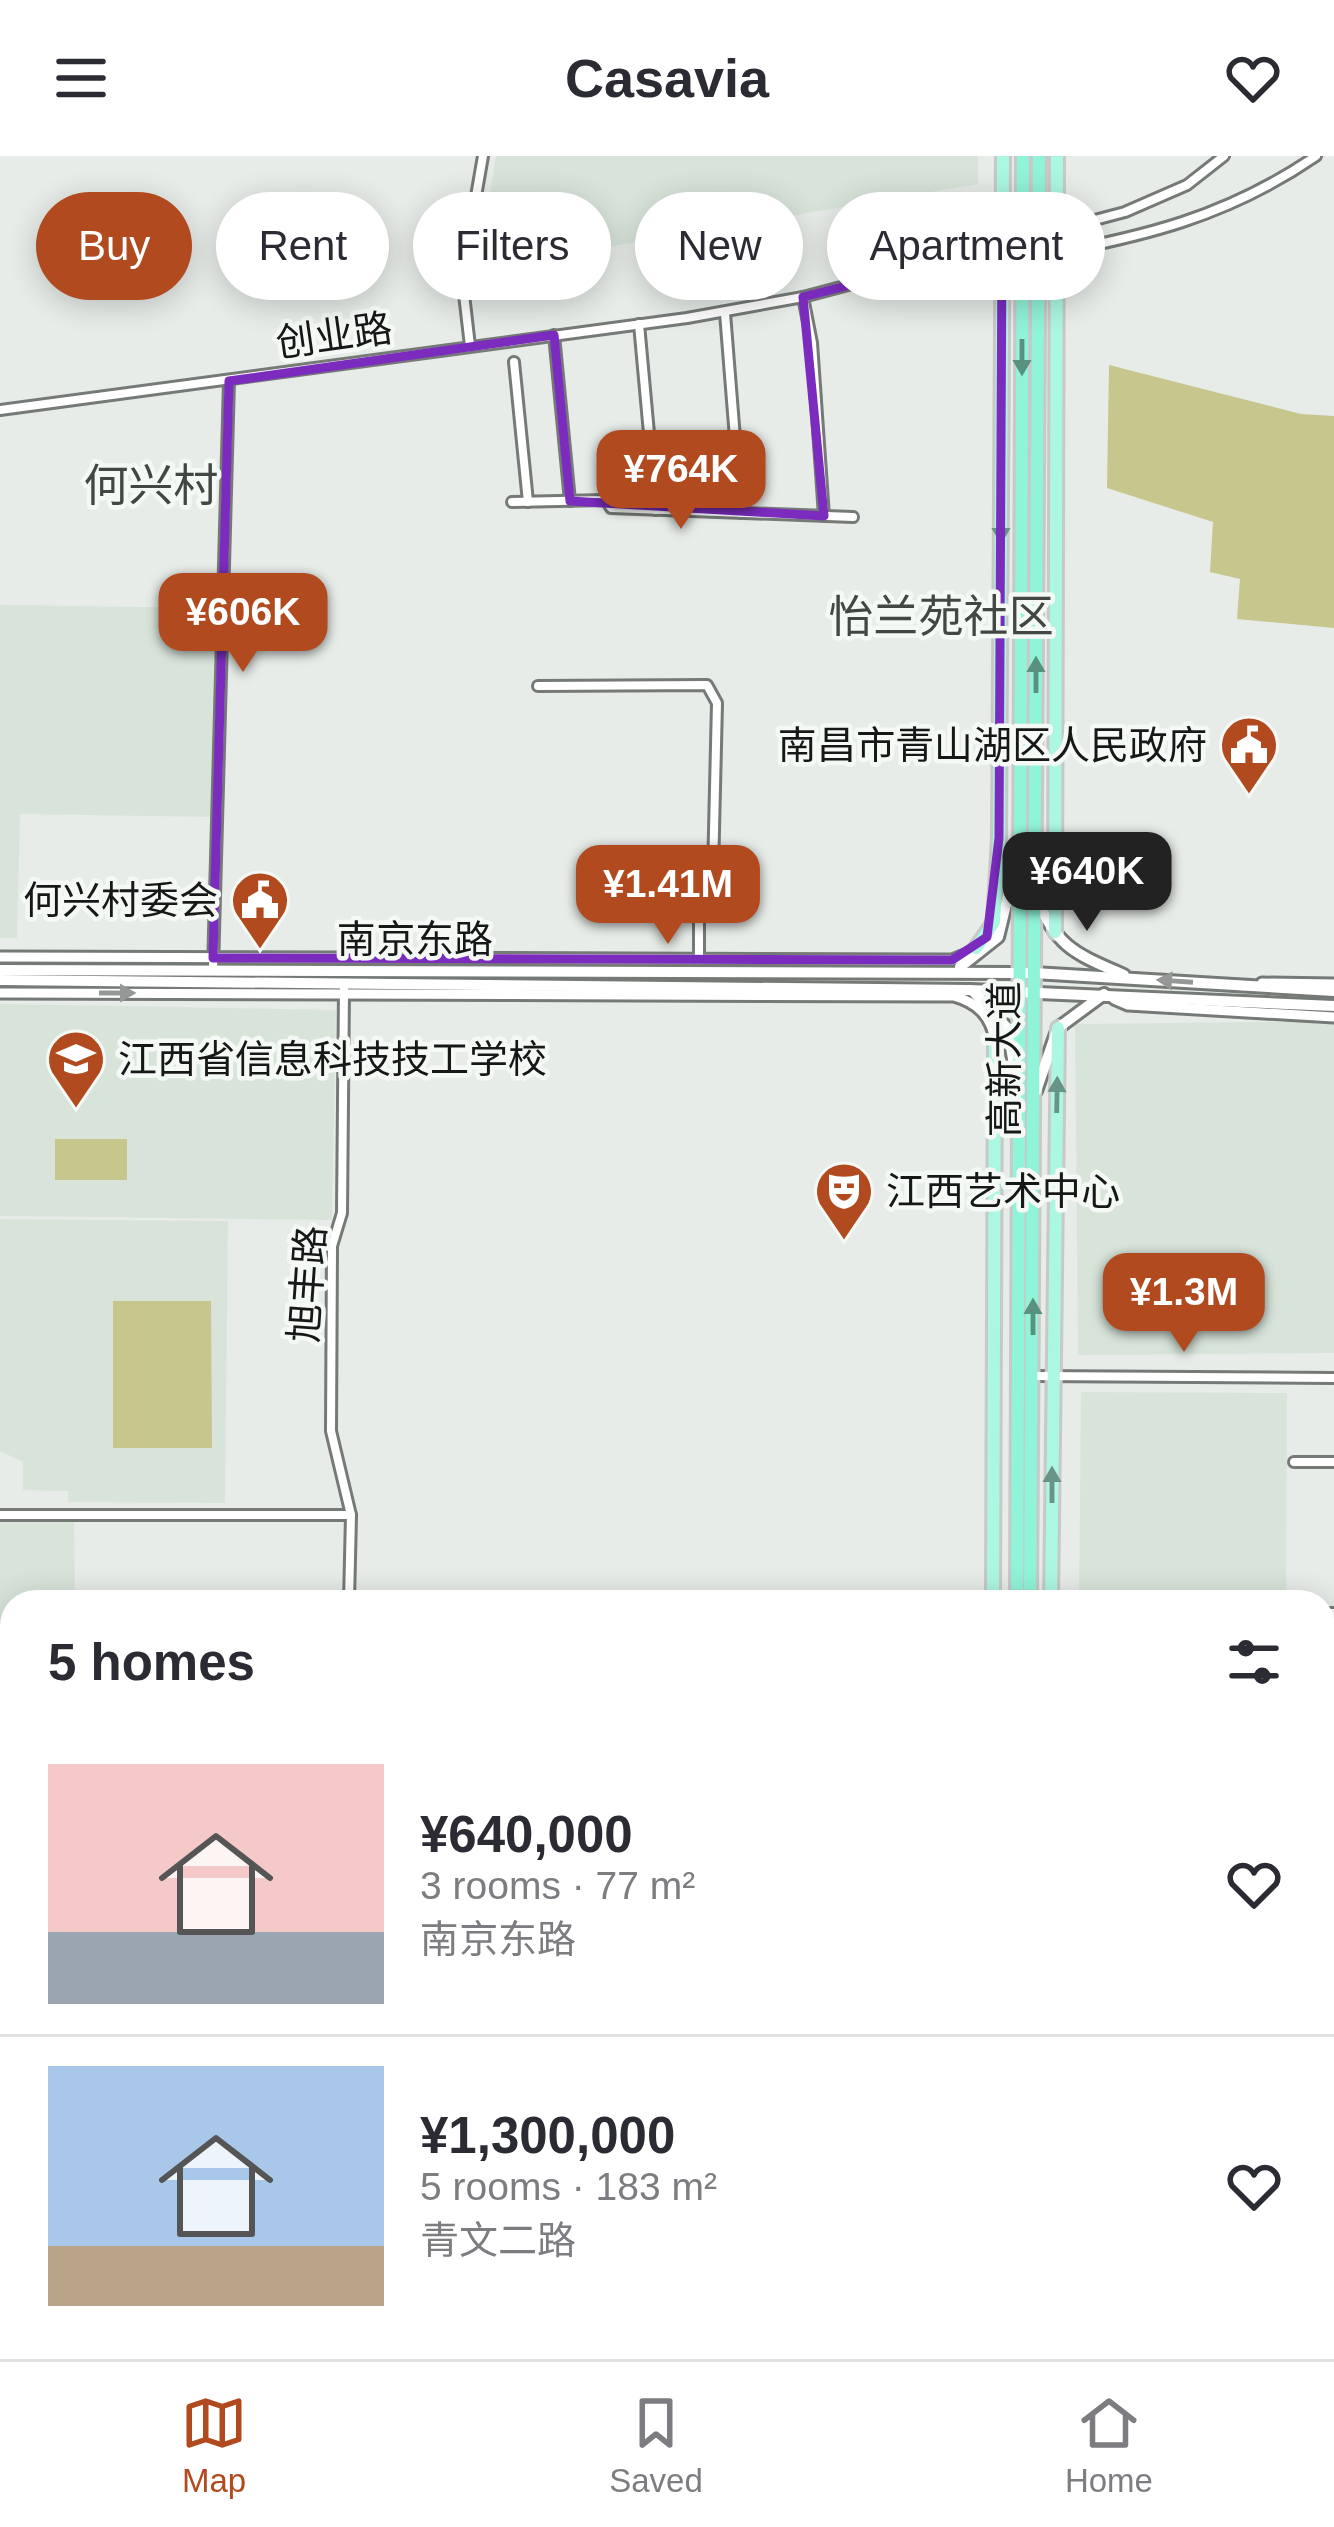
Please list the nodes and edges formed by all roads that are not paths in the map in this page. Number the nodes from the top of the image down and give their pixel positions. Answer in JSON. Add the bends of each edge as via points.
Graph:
{"nodes":[{"id":1,"x":483,"y":156,"type":"edge"},
{"id":2,"x":1003,"y":156,"type":"edge"},
{"id":3,"x":1023,"y":156,"type":"edge"},
{"id":4,"x":1040,"y":156,"type":"edge"},
{"id":5,"x":1057,"y":156,"type":"edge"},
{"id":6,"x":1225,"y":156,"type":"edge"},
{"id":7,"x":1316,"y":156,"type":"edge"},
{"id":8,"x":1003,"y":192,"type":"edge"},
{"id":9,"x":1023,"y":192,"type":"edge"},
{"id":10,"x":1040,"y":192,"type":"edge"},
{"id":11,"x":1057,"y":192,"type":"edge"},
{"id":12,"x":1105,"y":218,"type":"edge"},
{"id":13,"x":1105,"y":244,"type":"edge"},
{"id":14,"x":827,"y":291,"type":"edge"},
{"id":15,"x":803,"y":297,"type":"joint"},
{"id":16,"x":788,"y":300,"type":"edge"},
{"id":17,"x":1002,"y":300,"type":"edge"},
{"id":18,"x":1022,"y":300,"type":"edge"},
{"id":19,"x":1039,"y":300,"type":"edge"},
{"id":20,"x":1057,"y":300,"type":"edge"},
{"id":21,"x":725,"y":313,"type":"junction"},
{"id":22,"x":639,"y":325,"type":"junction"},
{"id":23,"x":554,"y":335,"type":"junction"},
{"id":24,"x":470,"y":346,"type":"junction"},
{"id":25,"x":514,"y":362,"type":"dead end"},
{"id":26,"x":229,"y":381,"type":"junction"},
{"id":27,"x":0,"y":410,"type":"edge"},
{"id":28,"x":571,"y":501,"type":"junction"},
{"id":29,"x":512,"y":502,"type":"dead end"},
{"id":30,"x":528,"y":502,"type":"junction"},
{"id":31,"x":656,"y":510,"type":"junction"},
{"id":32,"x":740,"y":513,"type":"junction"},
{"id":33,"x":824,"y":516,"type":"junction"},
{"id":34,"x":853,"y":517,"type":"dead end"},
{"id":35,"x":538,"y":686,"type":"dead end"},
{"id":36,"x":1019,"y":849,"type":"junction"},
{"id":37,"x":1035,"y":890,"type":"junction"},
{"id":38,"x":1055,"y":932,"type":"junction"},
{"id":39,"x":976,"y":948,"type":"joint"},
{"id":40,"x":0,"y":957,"type":"edge"},
{"id":41,"x":700,"y":960,"type":"junction"},
{"id":42,"x":846,"y":961,"type":"junction"},
{"id":43,"x":213,"y":964,"type":"junction"},
{"id":44,"x":0,"y":970,"type":"edge"},
{"id":45,"x":896,"y":972,"type":"junction"},
{"id":46,"x":930,"y":972,"type":"junction"},
{"id":47,"x":1027,"y":973,"type":"junction"},
{"id":48,"x":1132,"y":979,"type":"junction"},
{"id":49,"x":0,"y":980,"type":"edge"},
{"id":50,"x":345,"y":982,"type":"junction"},
{"id":51,"x":1334,"y":988,"type":"edge"},
{"id":52,"x":970,"y":989,"type":"junction"},
{"id":53,"x":1027,"y":991,"type":"junction"},
{"id":54,"x":0,"y":993,"type":"edge"},
{"id":55,"x":1103,"y":994,"type":"junction"},
{"id":56,"x":1334,"y":1006,"type":"edge"},
{"id":57,"x":1334,"y":1017,"type":"edge"},
{"id":58,"x":1058,"y":1028,"type":"junction"},
{"id":59,"x":995,"y":1040,"type":"joint"},
{"id":60,"x":1018,"y":1094,"type":"junction"},
{"id":61,"x":1035,"y":1094,"type":"junction"},
{"id":62,"x":1033,"y":1376,"type":"junction"},
{"id":63,"x":1053,"y":1376,"type":"junction"},
{"id":64,"x":1334,"y":1378,"type":"edge"},
{"id":65,"x":1294,"y":1462,"type":"dead end"},
{"id":66,"x":1334,"y":1462,"type":"edge"},
{"id":67,"x":0,"y":1515,"type":"edge"},
{"id":68,"x":352,"y":1515,"type":"junction"},
{"id":69,"x":350,"y":1590,"type":"edge"},
{"id":70,"x":993,"y":1590,"type":"edge"},
{"id":71,"x":1017,"y":1590,"type":"edge"},
{"id":72,"x":1030,"y":1590,"type":"edge"},
{"id":73,"x":1052,"y":1590,"type":"edge"}],
"edges":[{"from":1,"to":24,"type":"street","via":[[462,278]]},
{"from":2,"to":8,"type":"main road"},
{"from":3,"to":9,"type":"highway","name":"高新大道"},
{"from":4,"to":10,"type":"highway","name":"高新大道"},
{"from":5,"to":11,"type":"main road"},
{"from":6,"to":12,"type":"street","name":"创业路","via":[[1187,185]]},
{"from":7,"to":13,"type":"street","via":[[1262,193]]},
{"from":14,"to":15,"type":"street","name":"创业路"},
{"from":15,"to":33,"type":"street"},
{"from":16,"to":21,"type":"street","name":"创业路"},
{"from":17,"to":39,"type":"main road","one_way":true,"via":[[997,896],[994,922]]},
{"from":18,"to":36,"type":"highway","name":"高新大道","one_way":true},
{"from":37,"to":19,"type":"highway","name":"高新大道","one_way":true},
{"from":20,"to":38,"type":"main road"},
{"from":21,"to":22,"type":"street","name":"创业路"},
{"from":21,"to":32,"type":"street"},
{"from":22,"to":23,"type":"street","name":"创业路"},
{"from":22,"to":31,"type":"street"},
{"from":23,"to":24,"type":"street","name":"创业路"},
{"from":23,"to":28,"type":"street"},
{"from":24,"to":26,"type":"street","name":"创业路"},
{"from":25,"to":30,"type":"street"},
{"from":26,"to":27,"type":"street","name":"创业路"},
{"from":26,"to":43,"type":"street"},
{"from":28,"to":30,"type":"street"},
{"from":28,"to":31,"type":"street"},
{"from":29,"to":30,"type":"street"},
{"from":31,"to":32,"type":"street"},
{"from":32,"to":33,"type":"street"},
{"from":33,"to":34,"type":"street"},
{"from":35,"to":41,"type":"street","via":[[707,685],[717,703],[714,852],[699,916]]},
{"from":36,"to":46,"type":"main road","via":[[998,937],[968,966]]},
{"from":36,"to":47,"type":"highway","name":"高新大道"},
{"from":37,"to":38,"type":"main road"},
{"from":37,"to":47,"type":"highway","name":"高新大道"},
{"from":38,"to":48,"type":"main road","via":[[1076,956]]},
{"from":39,"to":42,"type":"street","via":[[952,960]]},
{"from":40,"to":43,"type":"street"},
{"from":41,"to":42,"type":"street"},
{"from":41,"to":43,"type":"street"},
{"from":42,"to":45,"type":"street"},
{"from":43,"to":44,"type":"main road","name":"南京东路"},
{"from":43,"to":50,"type":"main road","name":"南京东路"},
{"from":45,"to":46,"type":"main road","name":"南京东路"},
{"from":45,"to":50,"type":"main road","name":"南京东路"},
{"from":46,"to":47,"type":"main road","name":"南京东路"},
{"from":47,"to":48,"type":"main road","name":"南京东路"},
{"from":47,"to":53,"type":"highway","name":"高新大道"},
{"from":51,"to":48,"type":"main road","name":"南京东路","one_way":true},
{"from":49,"to":50,"type":"main road","name":"南京东路"},
{"from":50,"to":52,"type":"main road","name":"南京东路"},
{"from":54,"to":50,"type":"street","one_way":true},
{"from":50,"to":59,"type":"street","via":[[955,996],[982,1011]]},
{"from":50,"to":68,"type":"street","name":"旭丰路","via":[[331,1431]]},
{"from":52,"to":53,"type":"main road","name":"南京东路"},
{"from":52,"to":60,"type":"main road","via":[[1008,1029]]},
{"from":53,"to":55,"type":"main road","name":"南京东路"},
{"from":53,"to":60,"type":"highway","name":"高新大道"},
{"from":53,"to":61,"type":"highway","name":"高新大道"},
{"from":55,"to":56,"type":"main road","name":"南京东路"},
{"from":55,"to":57,"type":"street","via":[[1128,1005]]},
{"from":55,"to":58,"type":"main road"},
{"from":58,"to":61,"type":"main road"},
{"from":63,"to":58,"type":"main road","one_way":true},
{"from":59,"to":70,"type":"main road"},
{"from":60,"to":71,"type":"highway","name":"高新大道"},
{"from":62,"to":61,"type":"highway","name":"高新大道","one_way":true},
{"from":62,"to":63,"type":"street"},
{"from":62,"to":72,"type":"highway","name":"高新大道"},
{"from":63,"to":64,"type":"street"},
{"from":73,"to":63,"type":"main road","one_way":true},
{"from":65,"to":66,"type":"street"},
{"from":67,"to":68,"type":"street"},
{"from":68,"to":69,"type":"street","name":"旭丰路"}]}
